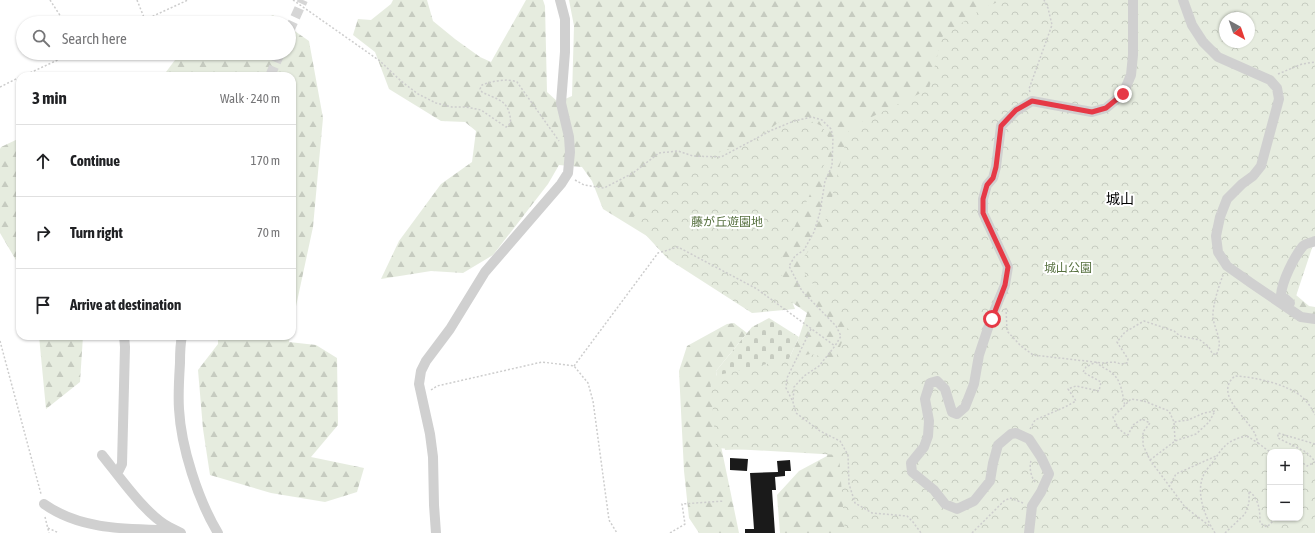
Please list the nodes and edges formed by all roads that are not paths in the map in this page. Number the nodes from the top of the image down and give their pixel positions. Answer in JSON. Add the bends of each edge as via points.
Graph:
{"nodes":[{"id":1,"x":560,"y":0,"type":"edge"},
{"id":2,"x":1133,"y":0,"type":"edge"},
{"id":3,"x":1183,"y":0,"type":"edge"},
{"id":4,"x":1315,"y":241,"type":"edge"},
{"id":5,"x":1312,"y":319,"type":"edge"},
{"id":6,"x":124,"y":340,"type":"edge"},
{"id":7,"x":182,"y":340,"type":"edge"},
{"id":8,"x":102,"y":455,"type":"dead end"},
{"id":9,"x":117,"y":474,"type":"junction"},
{"id":10,"x":44,"y":504,"type":"road end"},
{"id":11,"x":169,"y":528,"type":"junction"},
{"id":12,"x":181,"y":533,"type":"edge"},
{"id":13,"x":218,"y":533,"type":"edge"},
{"id":14,"x":436,"y":533,"type":"edge"},
{"id":15,"x":1029,"y":533,"type":"edge"}],
"edges":[{"from":1,"to":14,"type":"street","via":[[565,19],[561,103],[569,138],[568,173],[562,184],[486,272],[421,371],[419,384],[433,457]]},
{"from":2,"to":15,"type":"street","via":[[1131,75],[1123,94],[1106,108],[1092,112],[1032,101],[1016,110],[1001,126],[996,167],[983,199],[983,213],[1008,267],[1005,285],[979,355],[974,384],[964,407],[957,414],[952,412],[945,389],[937,381],[930,383],[925,399],[929,421],[928,436],[924,447],[911,463],[912,472],[934,490],[945,504],[957,509],[974,501],[990,481],[998,445],[1016,433],[1029,439],[1048,474],[1032,506]]},
{"from":3,"to":5,"type":"street","via":[[1192,25],[1203,42],[1218,57],[1270,80],[1277,88],[1279,99],[1261,166],[1227,198],[1216,236],[1218,252],[1227,266],[1301,317]]},
{"from":4,"to":5,"type":"street","via":[[1304,245],[1281,289],[1281,295]]},
{"from":6,"to":9,"type":"street","via":[[122,464]]},
{"from":7,"to":13,"type":"street","via":[[178,388],[183,438],[197,487]]},
{"from":8,"to":9,"type":"street"},
{"from":9,"to":11,"type":"street","via":[[161,524]]},
{"from":10,"to":11,"type":"street","via":[[64,516],[94,525],[133,529]]},
{"from":11,"to":12,"type":"street"}]}
